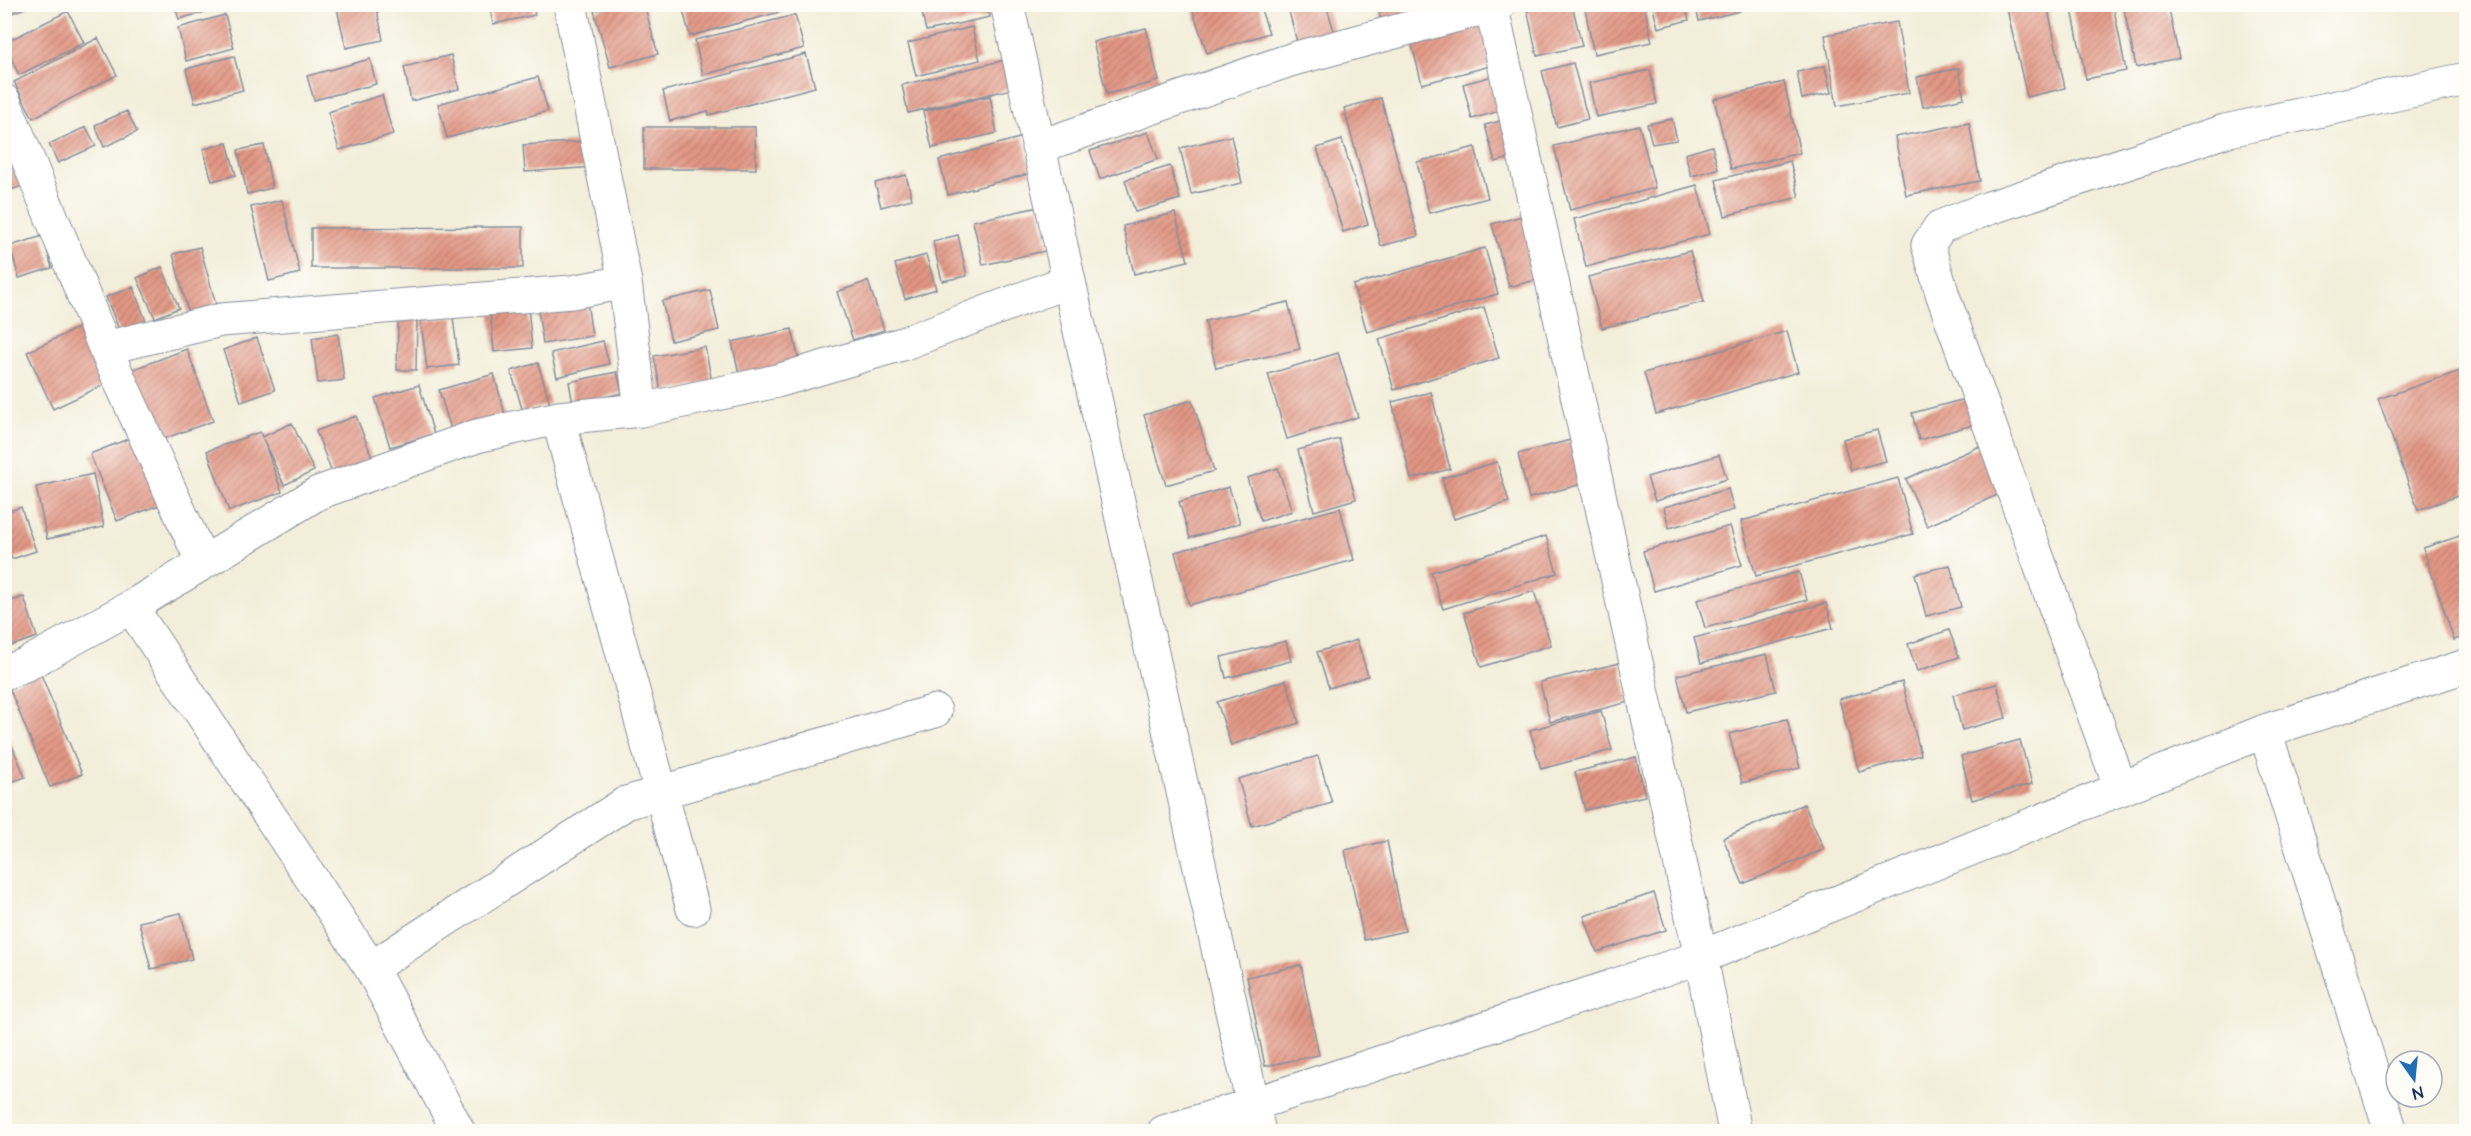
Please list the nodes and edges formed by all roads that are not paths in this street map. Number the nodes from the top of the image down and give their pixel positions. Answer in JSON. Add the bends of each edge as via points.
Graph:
{"nodes":[{"id":1,"x":570,"y":4,"type":"edge"},
{"id":2,"x":1007,"y":4,"type":"edge"},
{"id":3,"x":1494,"y":5,"type":"edge"},
{"id":4,"x":2466,"y":79,"type":"edge"},
{"id":5,"x":4,"y":101,"type":"edge"},
{"id":6,"x":1038,"y":147,"type":"junction"},
{"id":7,"x":1070,"y":281,"type":"junction"},
{"id":8,"x":625,"y":282,"type":"junction"},
{"id":9,"x":105,"y":348,"type":"junction"},
{"id":10,"x":641,"y":410,"type":"junction"},
{"id":11,"x":558,"y":418,"type":"junction"},
{"id":12,"x":203,"y":563,"type":"junction"},
{"id":13,"x":131,"y":607,"type":"junction"},
{"id":14,"x":2466,"y":666,"type":"edge"},
{"id":15,"x":4,"y":673,"type":"edge"},
{"id":16,"x":935,"y":711,"type":"dead end"},
{"id":17,"x":2265,"y":731,"type":"junction"},
{"id":18,"x":2121,"y":789,"type":"junction"},
{"id":19,"x":660,"y":793,"type":"junction"},
{"id":20,"x":693,"y":909,"type":"dead end"},
{"id":21,"x":1701,"y":957,"type":"junction"},
{"id":22,"x":371,"y":968,"type":"junction"},
{"id":23,"x":1257,"y":1118,"type":"edge"},
{"id":24,"x":459,"y":1131,"type":"edge"},
{"id":25,"x":1164,"y":1131,"type":"edge"},
{"id":26,"x":1735,"y":1131,"type":"edge"},
{"id":27,"x":2391,"y":1131,"type":"edge"}],
"edges":[{"from":1,"to":8,"type":"street"},
{"from":2,"to":6,"type":"street"},
{"from":3,"to":6,"type":"street","via":[[1293,58]]},
{"from":3,"to":21,"type":"street"},
{"from":4,"to":18,"type":"street","via":[[2225,131],[1989,207],[1940,227],[1928,245]]},
{"from":5,"to":9,"type":"street"},
{"from":6,"to":7,"type":"street"},
{"from":7,"to":10,"type":"street","via":[[902,344],[777,381]]},
{"from":7,"to":23,"type":"street"},
{"from":8,"to":9,"type":"street","via":[[572,292],[221,320]]},
{"from":8,"to":10,"type":"street"},
{"from":9,"to":12,"type":"street"},
{"from":10,"to":11,"type":"street"},
{"from":11,"to":12,"type":"street","via":[[477,436],[318,493]]},
{"from":11,"to":19,"type":"street"},
{"from":12,"to":13,"type":"street"},
{"from":13,"to":15,"type":"street"},
{"from":13,"to":22,"type":"street"},
{"from":14,"to":17,"type":"street"},
{"from":16,"to":19,"type":"street"},
{"from":17,"to":18,"type":"street"},
{"from":17,"to":27,"type":"street"},
{"from":18,"to":21,"type":"street"},
{"from":19,"to":20,"type":"street"},
{"from":19,"to":22,"type":"street","via":[[626,803]]},
{"from":21,"to":23,"type":"street"},
{"from":21,"to":26,"type":"street"},
{"from":22,"to":24,"type":"street"},
{"from":23,"to":25,"type":"street"}]}
